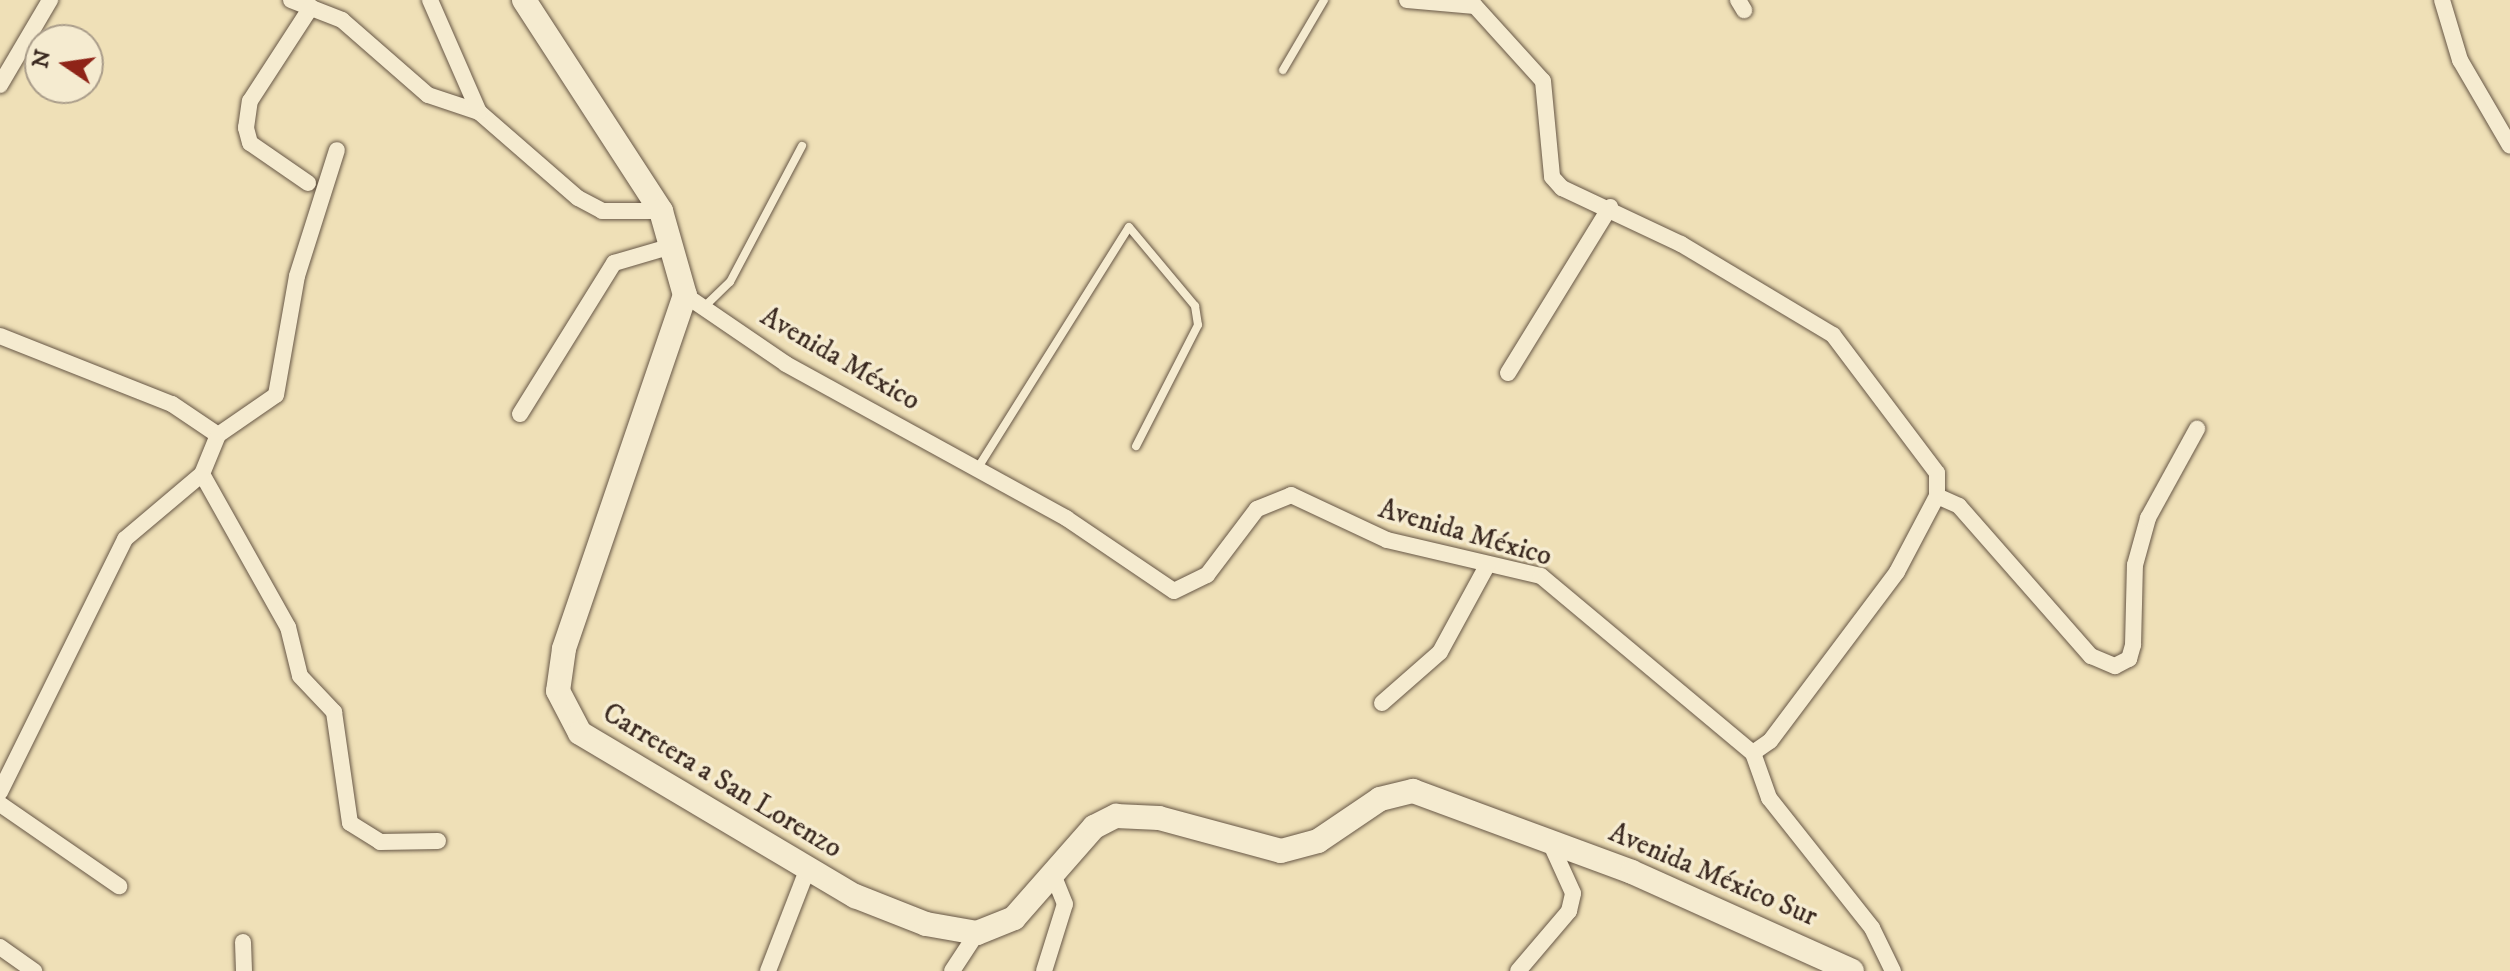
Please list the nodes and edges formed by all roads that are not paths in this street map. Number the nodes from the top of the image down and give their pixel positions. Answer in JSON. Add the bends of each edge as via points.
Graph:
{"nodes":[{"id":1,"x":50,"y":0,"type":"edge"},
{"id":2,"x":291,"y":0,"type":"edge"},
{"id":3,"x":430,"y":0,"type":"edge"},
{"id":4,"x":524,"y":0,"type":"edge"},
{"id":5,"x":1324,"y":0,"type":"edge"},
{"id":6,"x":1407,"y":0,"type":"edge"},
{"id":7,"x":2442,"y":0,"type":"edge"},
{"id":8,"x":1474,"y":3,"type":"edge"},
{"id":9,"x":311,"y":7,"type":"junction"},
{"id":10,"x":1283,"y":70,"type":"dead end"},
{"id":11,"x":0,"y":85,"type":"edge"},
{"id":12,"x":479,"y":112,"type":"junction"},
{"id":13,"x":802,"y":146,"type":"dead end"},
{"id":14,"x":2510,"y":146,"type":"edge"},
{"id":15,"x":337,"y":150,"type":"dead end"},
{"id":16,"x":308,"y":183,"type":"dead end"},
{"id":17,"x":1610,"y":207,"type":"junction"},
{"id":18,"x":661,"y":211,"type":"junction"},
{"id":19,"x":672,"y":246,"type":"junction"},
{"id":20,"x":694,"y":301,"type":"junction"},
{"id":21,"x":0,"y":336,"type":"edge"},
{"id":22,"x":1508,"y":373,"type":"dead end"},
{"id":23,"x":520,"y":414,"type":"dead end"},
{"id":24,"x":2197,"y":429,"type":"dead end"},
{"id":25,"x":218,"y":435,"type":"junction"},
{"id":26,"x":1136,"y":446,"type":"dead end"},
{"id":27,"x":979,"y":466,"type":"junction"},
{"id":28,"x":202,"y":474,"type":"junction"},
{"id":29,"x":1937,"y":496,"type":"junction"},
{"id":30,"x":1488,"y":564,"type":"junction"},
{"id":31,"x":1382,"y":703,"type":"dead end"},
{"id":32,"x":1753,"y":753,"type":"junction"},
{"id":33,"x":0,"y":792,"type":"edge"},
{"id":34,"x":0,"y":804,"type":"edge"},
{"id":35,"x":1549,"y":840,"type":"junction"},
{"id":36,"x":438,"y":841,"type":"dead end"},
{"id":37,"x":808,"y":868,"type":"junction"},
{"id":38,"x":1055,"y":879,"type":"junction"},
{"id":39,"x":119,"y":886,"type":"dead end"},
{"id":40,"x":977,"y":933,"type":"junction"},
{"id":41,"x":243,"y":942,"type":"dead end"},
{"id":42,"x":0,"y":947,"type":"edge"},
{"id":43,"x":34,"y":971,"type":"edge"},
{"id":44,"x":244,"y":971,"type":"edge"},
{"id":45,"x":768,"y":971,"type":"edge"},
{"id":46,"x":952,"y":971,"type":"edge"},
{"id":47,"x":1044,"y":971,"type":"edge"},
{"id":48,"x":1518,"y":971,"type":"edge"},
{"id":49,"x":1852,"y":971,"type":"edge"},
{"id":50,"x":1893,"y":971,"type":"edge"}],
"edges":[{"from":1,"to":11,"type":"street"},
{"from":2,"to":9,"type":"street"},
{"from":3,"to":12,"type":"street"},
{"from":4,"to":18,"type":"street"},
{"from":5,"to":10,"type":"lane"},
{"from":6,"to":8,"type":"street"},
{"from":7,"to":14,"type":"street","via":[[2460,60]]},
{"from":8,"to":17,"type":"street","via":[[1543,81],[1552,177]]},
{"from":9,"to":12,"type":"street","via":[[342,20],[428,95]]},
{"from":9,"to":16,"type":"street","via":[[250,101],[246,128],[250,143]]},
{"from":12,"to":18,"type":"street","via":[[578,198],[602,211]]},
{"from":13,"to":20,"type":"lane","via":[[730,282]]},
{"from":15,"to":25,"type":"street","via":[[297,276],[285,375],[276,395]]},
{"from":17,"to":22,"type":"street"},
{"from":17,"to":29,"type":"street","via":[[1833,335],[1924,450],[1937,473]]},
{"from":18,"to":19,"type":"street"},
{"from":19,"to":20,"type":"street"},
{"from":19,"to":23,"type":"street","via":[[614,263]]},
{"from":20,"to":27,"type":"street","name":"Avenida México","via":[[786,364]]},
{"from":20,"to":37,"type":"street","name":"Carretera a San Lorenzo","via":[[564,649],[558,691],[580,733]]},
{"from":21,"to":25,"type":"street","via":[[172,404]]},
{"from":24,"to":29,"type":"street","via":[[2148,518],[2135,565],[2133,645],[2129,659],[2115,666],[2091,656],[1959,506]]},
{"from":25,"to":28,"type":"street"},
{"from":26,"to":27,"type":"lane","via":[[1198,325],[1195,306],[1129,227]]},
{"from":27,"to":30,"type":"street","name":"Avenida México","via":[[1174,591],[1207,575],[1257,509],[1291,495],[1387,540]]},
{"from":28,"to":33,"type":"street","via":[[125,539]]},
{"from":28,"to":36,"type":"street","via":[[288,627],[300,676],[334,712],[350,823],[380,842]]},
{"from":29,"to":32,"type":"street","via":[[1897,572],[1770,741]]},
{"from":30,"to":31,"type":"street","via":[[1440,652]]},
{"from":30,"to":32,"type":"street","name":"Avenida México","via":[[1541,576],[1565,592]]},
{"from":32,"to":50,"type":"street","name":"Avenida México","via":[[1769,798],[1872,928]]},
{"from":34,"to":39,"type":"street"},
{"from":35,"to":38,"type":"street","via":[[1413,791],[1380,799],[1318,841],[1281,851],[1132,813],[1094,827]]},
{"from":35,"to":48,"type":"street","via":[[1573,893],[1569,911]]},
{"from":35,"to":49,"type":"street","name":"Avenida México Sur","via":[[1769,929]]},
{"from":37,"to":40,"type":"street","name":"Carretera a San Lorenzo","via":[[887,912]]},
{"from":37,"to":45,"type":"street"},
{"from":38,"to":40,"type":"street","via":[[1014,918]]},
{"from":38,"to":47,"type":"street","via":[[1065,904]]},
{"from":40,"to":46,"type":"street"},
{"from":41,"to":44,"type":"street"},
{"from":42,"to":43,"type":"street"}]}
